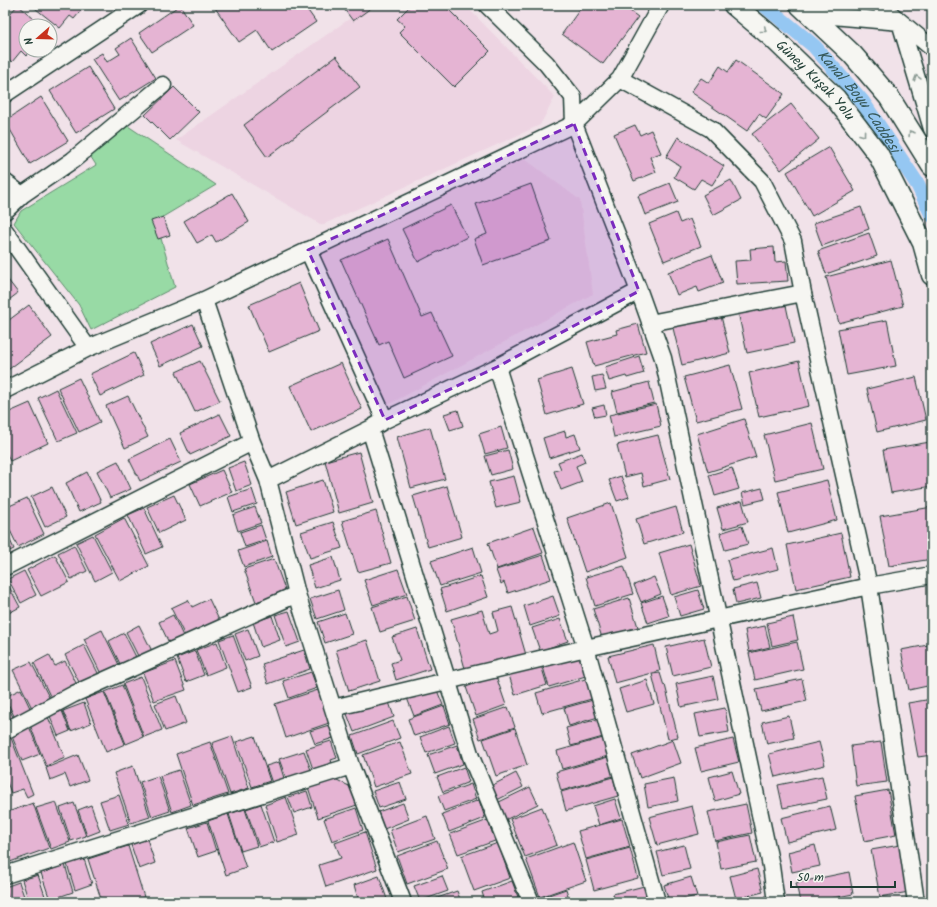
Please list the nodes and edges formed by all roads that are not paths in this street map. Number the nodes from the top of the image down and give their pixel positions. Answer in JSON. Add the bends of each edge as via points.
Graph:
{"nodes":[{"id":1,"x":139,"y":5,"type":"edge"},
{"id":2,"x":486,"y":5,"type":"edge"},
{"id":3,"x":661,"y":5,"type":"edge"},
{"id":4,"x":734,"y":5,"type":"edge"},
{"id":5,"x":880,"y":5,"type":"edge"},
{"id":6,"x":805,"y":10,"type":"edge"},
{"id":7,"x":900,"y":22,"type":"junction"},
{"id":8,"x":932,"y":48,"type":"edge"},
{"id":9,"x":620,"y":79,"type":"junction"},
{"id":10,"x":163,"y":85,"type":"dead end"},
{"id":11,"x":5,"y":94,"type":"edge"},
{"id":12,"x":574,"y":124,"type":"junction"},
{"id":13,"x":932,"y":129,"type":"edge"},
{"id":14,"x":932,"y":166,"type":"edge"},
{"id":15,"x":5,"y":182,"type":"edge"},
{"id":16,"x":22,"y":195,"type":"junction"},
{"id":17,"x":5,"y":211,"type":"edge"},
{"id":18,"x":5,"y":231,"type":"edge"},
{"id":19,"x":308,"y":250,"type":"junction"},
{"id":20,"x":932,"y":275,"type":"edge"},
{"id":21,"x":639,"y":291,"type":"junction"},
{"id":22,"x":803,"y":293,"type":"junction"},
{"id":23,"x":204,"y":300,"type":"junction"},
{"id":24,"x":650,"y":323,"type":"junction"},
{"id":25,"x":88,"y":348,"type":"junction"},
{"id":26,"x":497,"y":367,"type":"junction"},
{"id":27,"x":5,"y":390,"type":"edge"},
{"id":28,"x":385,"y":420,"type":"junction"},
{"id":29,"x":370,"y":429,"type":"junction"},
{"id":30,"x":252,"y":442,"type":"junction"},
{"id":31,"x":268,"y":480,"type":"junction"},
{"id":32,"x":5,"y":567,"type":"edge"},
{"id":33,"x":932,"y":575,"type":"edge"},
{"id":34,"x":869,"y":586,"type":"junction"},
{"id":35,"x":297,"y":594,"type":"junction"},
{"id":36,"x":720,"y":619,"type":"junction"},
{"id":37,"x":586,"y":648,"type":"junction"},
{"id":38,"x":448,"y":682,"type":"junction"},
{"id":39,"x":333,"y":708,"type":"junction"},
{"id":40,"x":5,"y":731,"type":"edge"},
{"id":41,"x":351,"y":766,"type":"junction"},
{"id":42,"x":5,"y":875,"type":"edge"},
{"id":43,"x":403,"y":902,"type":"edge"},
{"id":44,"x":531,"y":902,"type":"edge"},
{"id":45,"x":657,"y":902,"type":"edge"},
{"id":46,"x":776,"y":902,"type":"edge"},
{"id":47,"x":916,"y":902,"type":"edge"}],
"edges":[{"from":1,"to":11,"type":"street"},
{"from":2,"to":12,"type":"street","via":[[546,63],[573,97]]},
{"from":3,"to":9,"type":"street"},
{"from":4,"to":20,"type":"main road","name":"Güney Kuşak Yolu","one_way":true,"via":[[772,37],[836,99],[878,154],[923,243]]},
{"from":5,"to":7,"type":"street"},
{"from":6,"to":7,"type":"street"},
{"from":14,"to":6,"type":"main road","one_way":true,"via":[[889,97],[852,54]]},
{"from":7,"to":8,"type":"street"},
{"from":13,"to":7,"type":"street","one_way":true},
{"from":9,"to":12,"type":"street"},
{"from":9,"to":22,"type":"street","via":[[711,129],[762,181],[793,241]]},
{"from":10,"to":16,"type":"street","via":[[73,160]]},
{"from":12,"to":19,"type":"street"},
{"from":12,"to":21,"type":"street"},
{"from":15,"to":16,"type":"street"},
{"from":16,"to":17,"type":"street"},
{"from":18,"to":25,"type":"street"},
{"from":19,"to":23,"type":"street"},
{"from":19,"to":28,"type":"street"},
{"from":21,"to":24,"type":"street"},
{"from":21,"to":26,"type":"street"},
{"from":22,"to":24,"type":"street"},
{"from":22,"to":34,"type":"street"},
{"from":23,"to":25,"type":"street"},
{"from":23,"to":30,"type":"street"},
{"from":24,"to":36,"type":"street","via":[[663,358]]},
{"from":25,"to":27,"type":"street"},
{"from":26,"to":28,"type":"street"},
{"from":26,"to":37,"type":"street"},
{"from":28,"to":29,"type":"street"},
{"from":29,"to":31,"type":"street"},
{"from":29,"to":38,"type":"street"},
{"from":30,"to":31,"type":"street"},
{"from":30,"to":32,"type":"street"},
{"from":31,"to":35,"type":"street"},
{"from":33,"to":34,"type":"street"},
{"from":34,"to":36,"type":"street"},
{"from":34,"to":47,"type":"street"},
{"from":35,"to":39,"type":"street"},
{"from":35,"to":40,"type":"street","via":[[74,694]]},
{"from":36,"to":37,"type":"street"},
{"from":36,"to":46,"type":"street","via":[[771,866]]},
{"from":37,"to":38,"type":"street"},
{"from":37,"to":45,"type":"street"},
{"from":38,"to":39,"type":"street"},
{"from":38,"to":44,"type":"street","via":[[471,757]]},
{"from":39,"to":41,"type":"street"},
{"from":41,"to":42,"type":"street"},
{"from":41,"to":43,"type":"street"}]}
